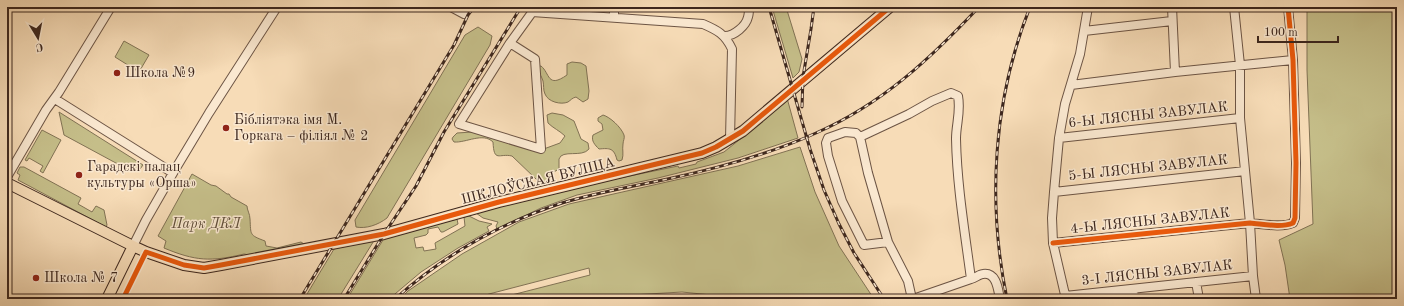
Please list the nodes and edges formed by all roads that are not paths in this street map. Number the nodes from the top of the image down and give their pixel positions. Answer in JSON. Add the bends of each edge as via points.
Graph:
{"nodes":[{"id":1,"x":111,"y":7,"type":"edge"},
{"id":2,"x":277,"y":7,"type":"edge"},
{"id":3,"x":451,"y":7,"type":"edge"},
{"id":4,"x":614,"y":7,"type":"edge"},
{"id":5,"x":749,"y":7,"type":"edge"},
{"id":6,"x":890,"y":7,"type":"edge"},
{"id":7,"x":1088,"y":7,"type":"edge"},
{"id":8,"x":1172,"y":7,"type":"edge"},
{"id":9,"x":1234,"y":7,"type":"edge"},
{"id":10,"x":1288,"y":7,"type":"edge"},
{"id":11,"x":534,"y":10,"type":"edge"},
{"id":12,"x":464,"y":14,"type":"dead end"},
{"id":13,"x":614,"y":17,"type":"junction"},
{"id":14,"x":1172,"y":21,"type":"junction"},
{"id":15,"x":1084,"y":31,"type":"junction"},
{"id":16,"x":725,"y":36,"type":"junction"},
{"id":17,"x":510,"y":43,"type":"junction"},
{"id":18,"x":1293,"y":60,"type":"junction"},
{"id":19,"x":1240,"y":65,"type":"junction"},
{"id":20,"x":1175,"y":72,"type":"junction"},
{"id":21,"x":1070,"y":85,"type":"junction"},
{"id":22,"x":54,"y":99,"type":"junction"},
{"id":23,"x":1240,"y":118,"type":"junction"},
{"id":24,"x":860,"y":137,"type":"junction"},
{"id":25,"x":1059,"y":138,"type":"junction"},
{"id":26,"x":730,"y":139,"type":"junction"},
{"id":27,"x":1245,"y":171,"type":"junction"},
{"id":28,"x":173,"y":173,"type":"junction"},
{"id":29,"x":7,"y":177,"type":"edge"},
{"id":30,"x":7,"y":183,"type":"edge"},
{"id":31,"x":1054,"y":192,"type":"junction"},
{"id":32,"x":1250,"y":223,"type":"junction"},
{"id":33,"x":888,"y":242,"type":"junction"},
{"id":34,"x":1053,"y":243,"type":"junction"},
{"id":35,"x":132,"y":246,"type":"junction"},
{"id":36,"x":1253,"y":276,"type":"junction"},
{"id":37,"x":971,"y":279,"type":"junction"},
{"id":38,"x":1196,"y":282,"type":"junction"},
{"id":39,"x":1133,"y":289,"type":"junction"},
{"id":40,"x":1065,"y":298,"type":"edge"},
{"id":41,"x":107,"y":299,"type":"edge"},
{"id":42,"x":913,"y":299,"type":"edge"},
{"id":43,"x":1000,"y":299,"type":"edge"},
{"id":44,"x":1134,"y":299,"type":"edge"},
{"id":45,"x":1199,"y":299,"type":"edge"},
{"id":46,"x":1256,"y":299,"type":"edge"}],
"edges":[{"from":1,"to":22,"type":"street"},
{"from":2,"to":28,"type":"street"},
{"from":3,"to":12,"type":"street"},
{"from":4,"to":13,"type":"street"},
{"from":5,"to":16,"type":"street","via":[[748,18],[740,30]]},
{"from":6,"to":26,"type":"main road","name":"ШКЛОЎСКАЯ ВУЛІЦА","via":[[743,131]]},
{"from":7,"to":15,"type":"street"},
{"from":8,"to":14,"type":"street"},
{"from":9,"to":19,"type":"street"},
{"from":10,"to":18,"type":"street"},
{"from":11,"to":13,"type":"street"},
{"from":11,"to":17,"type":"street"},
{"from":13,"to":16,"type":"street","via":[[702,24]]},
{"from":14,"to":15,"type":"street"},
{"from":14,"to":20,"type":"street"},
{"from":15,"to":21,"type":"street"},
{"from":16,"to":26,"type":"street","via":[[732,49]]},
{"from":17,"to":17,"type":"street","via":[[459,124],[540,149],[535,59]]},
{"from":18,"to":19,"type":"street"},
{"from":18,"to":32,"type":"street","name":"4-Ы ЛЯСНЫ ЗАВУЛАК","via":[[1296,163],[1293,223]]},
{"from":19,"to":20,"type":"street"},
{"from":19,"to":23,"type":"street"},
{"from":20,"to":21,"type":"street"},
{"from":21,"to":25,"type":"street","via":[[1064,104]]},
{"from":22,"to":28,"type":"street"},
{"from":22,"to":29,"type":"street"},
{"from":23,"to":25,"type":"street","name":"6-Ы ЛЯСНЫ ЗАВУЛАК"},
{"from":23,"to":27,"type":"street"},
{"from":24,"to":33,"type":"street"},
{"from":24,"to":33,"type":"street","via":[[856,133],[845,132],[828,138],[826,143],[830,164],[842,202],[864,245]]},
{"from":24,"to":37,"type":"street","via":[[951,93],[958,96],[958,168]]},
{"from":25,"to":31,"type":"street"},
{"from":26,"to":35,"type":"main road","name":"ШКЛОЎСКАЯ ВУЛІЦА","via":[[702,153],[499,202],[384,234],[222,266],[204,268],[184,265]]},
{"from":27,"to":31,"type":"street","name":"5-Ы ЛЯСНЫ ЗАВУЛАК"},
{"from":27,"to":32,"type":"street"},
{"from":28,"to":35,"type":"street"},
{"from":30,"to":35,"type":"main road","name":"ШКЛОЎСКАЯ ВУЛІЦА"},
{"from":31,"to":34,"type":"street"},
{"from":32,"to":34,"type":"street","name":"4-Ы ЛЯСНЫ ЗАВУЛАК"},
{"from":32,"to":36,"type":"street"},
{"from":33,"to":42,"type":"street","via":[[908,281]]},
{"from":34,"to":40,"type":"street"},
{"from":35,"to":41,"type":"main road"},
{"from":36,"to":38,"type":"street","name":"3-І ЛЯСНЫ ЗАВУЛАК"},
{"from":36,"to":46,"type":"street"},
{"from":37,"to":42,"type":"street"},
{"from":37,"to":43,"type":"street","via":[[989,274],[995,280]]},
{"from":38,"to":39,"type":"street","name":"3-І ЛЯСНЫ ЗАВУЛАК"},
{"from":38,"to":45,"type":"street"},
{"from":39,"to":40,"type":"street","name":"3-І ЛЯСНЫ ЗАВУЛАК"},
{"from":39,"to":44,"type":"street"}]}
